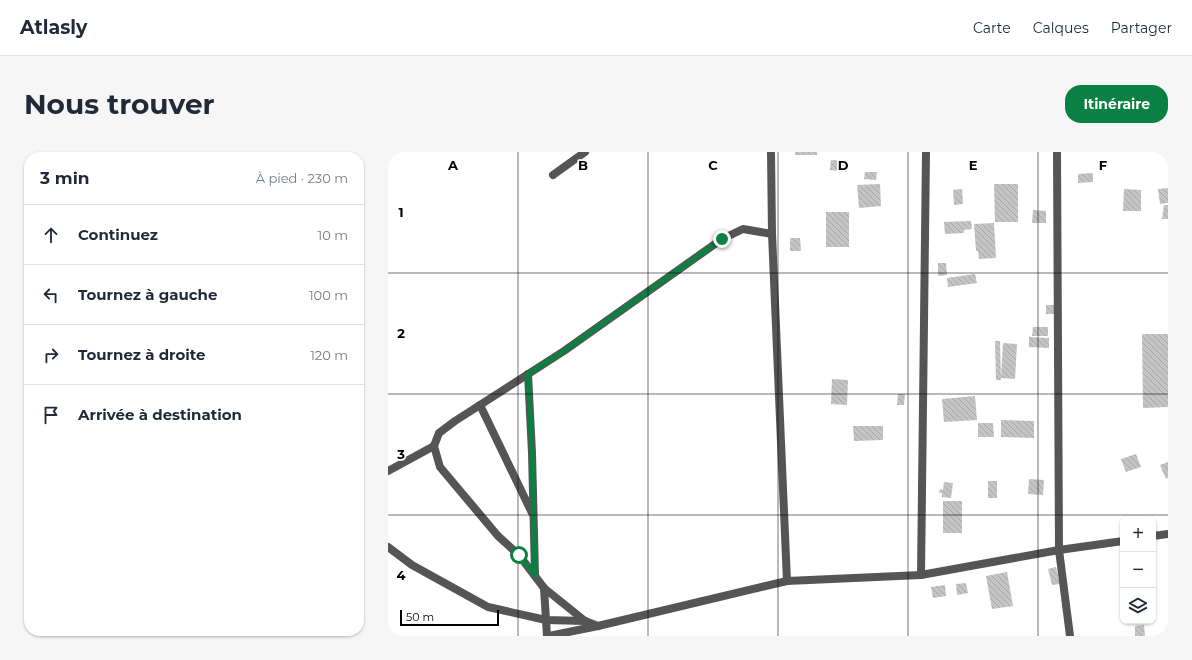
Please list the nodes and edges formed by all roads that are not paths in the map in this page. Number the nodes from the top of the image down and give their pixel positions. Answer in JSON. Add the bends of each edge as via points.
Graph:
{"nodes":[{"id":1,"x":585,"y":152,"type":"edge"},
{"id":2,"x":771,"y":152,"type":"edge"},
{"id":3,"x":926,"y":152,"type":"edge"},
{"id":4,"x":1057,"y":152,"type":"edge"},
{"id":5,"x":553,"y":175,"type":"dead end"},
{"id":6,"x":772,"y":234,"type":"junction"},
{"id":7,"x":528,"y":374,"type":"junction"},
{"id":8,"x":480,"y":405,"type":"junction"},
{"id":9,"x":434,"y":446,"type":"junction"},
{"id":10,"x":388,"y":471,"type":"edge"},
{"id":11,"x":533,"y":516,"type":"junction"},
{"id":12,"x":1168,"y":534,"type":"edge"},
{"id":13,"x":1156,"y":536,"type":"edge"},
{"id":14,"x":1120,"y":541,"type":"edge"},
{"id":15,"x":388,"y":547,"type":"edge"},
{"id":16,"x":1059,"y":550,"type":"junction"},
{"id":17,"x":535,"y":575,"type":"junction"},
{"id":18,"x":921,"y":575,"type":"junction"},
{"id":19,"x":787,"y":581,"type":"junction"},
{"id":20,"x":544,"y":588,"type":"junction"},
{"id":21,"x":546,"y":620,"type":"junction"},
{"id":22,"x":585,"y":621,"type":"junction"},
{"id":23,"x":598,"y":626,"type":"junction"},
{"id":24,"x":548,"y":636,"type":"edge"},
{"id":25,"x":1070,"y":636,"type":"edge"}],
"edges":[{"from":1,"to":5,"type":"street"},
{"from":2,"to":6,"type":"street"},
{"from":3,"to":18,"type":"street"},
{"from":4,"to":16,"type":"street"},
{"from":6,"to":7,"type":"street","via":[[743,229],[722,239]]},
{"from":6,"to":19,"type":"street"},
{"from":7,"to":8,"type":"street"},
{"from":7,"to":11,"type":"street"},
{"from":8,"to":9,"type":"street","via":[[439,433]]},
{"from":8,"to":11,"type":"street"},
{"from":9,"to":10,"type":"street"},
{"from":9,"to":17,"type":"street","via":[[440,467],[498,536],[519,555]]},
{"from":11,"to":17,"type":"street"},
{"from":12,"to":13,"type":"street"},
{"from":14,"to":16,"type":"street"},
{"from":15,"to":21,"type":"street","via":[[412,564],[488,607]]},
{"from":16,"to":18,"type":"street"},
{"from":16,"to":25,"type":"street"},
{"from":17,"to":20,"type":"street"},
{"from":18,"to":19,"type":"street"},
{"from":19,"to":23,"type":"street"},
{"from":20,"to":21,"type":"street"},
{"from":20,"to":22,"type":"street"},
{"from":21,"to":22,"type":"street"},
{"from":21,"to":24,"type":"street"},
{"from":22,"to":23,"type":"street"},
{"from":23,"to":24,"type":"street"}]}
